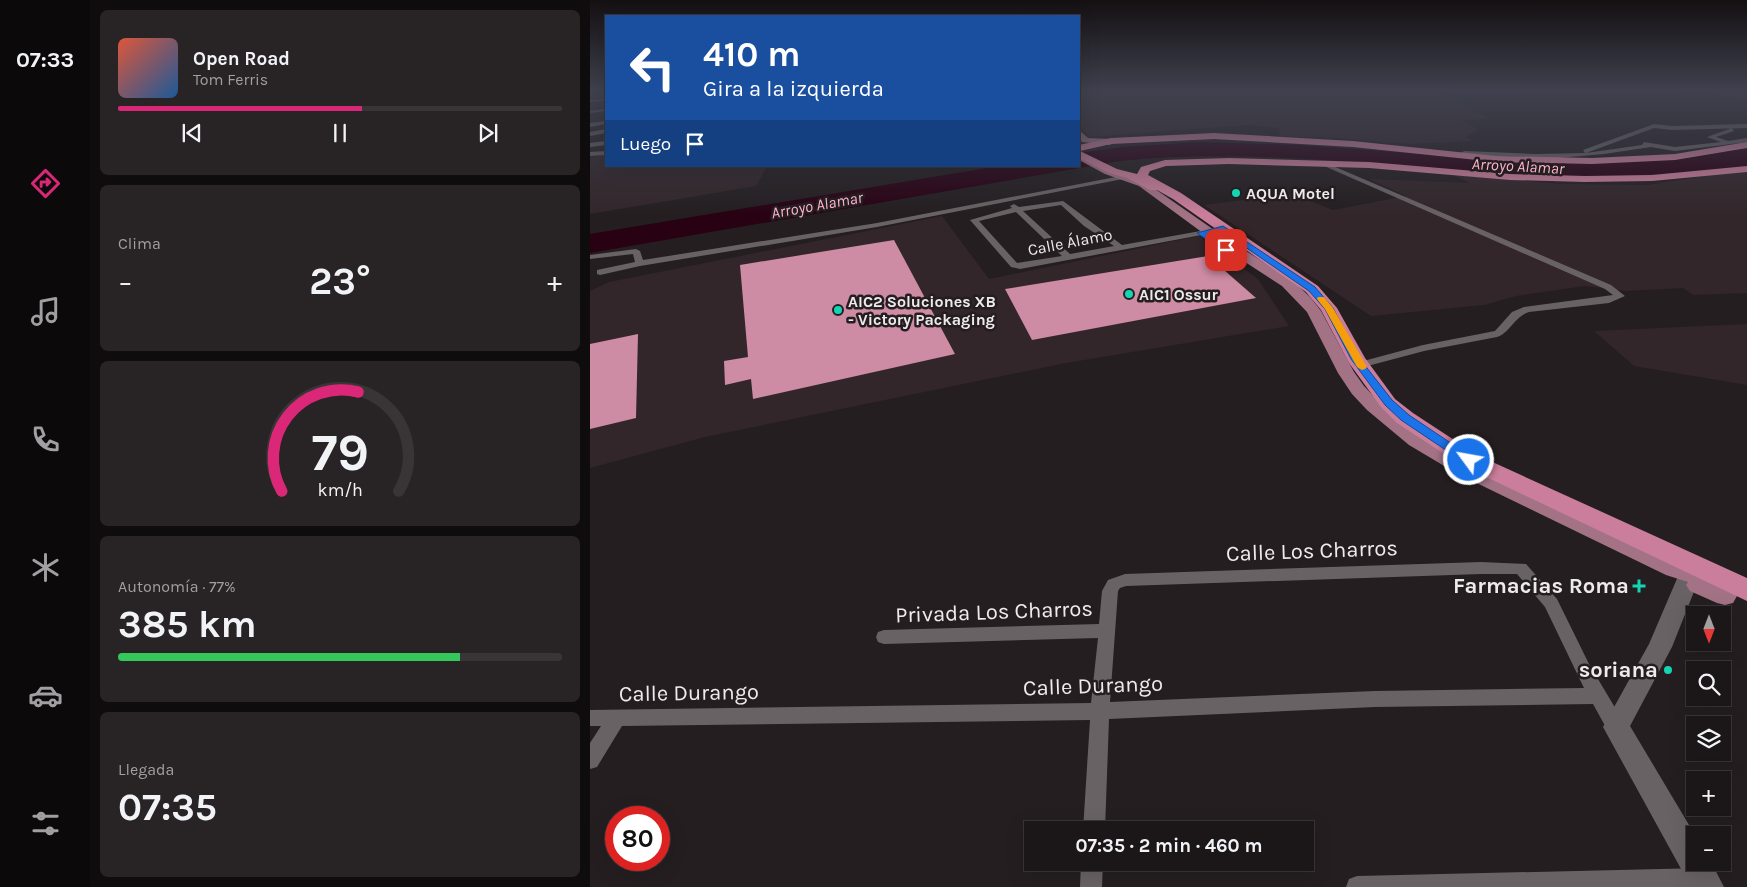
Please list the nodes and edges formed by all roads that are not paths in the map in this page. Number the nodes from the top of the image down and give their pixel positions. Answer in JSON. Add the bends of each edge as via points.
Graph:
{"nodes":[{"id":1,"x":1639,"y":131,"type":"edge"},
{"id":2,"x":1729,"y":131,"type":"edge"},
{"id":3,"x":605,"y":132,"type":"edge"},
{"id":4,"x":590,"y":134,"type":"edge"},
{"id":5,"x":1620,"y":138,"type":"junction"},
{"id":6,"x":1747,"y":140,"type":"edge"},
{"id":7,"x":605,"y":143,"type":"edge"},
{"id":8,"x":590,"y":145,"type":"edge"},
{"id":9,"x":1652,"y":145,"type":"junction"},
{"id":10,"x":1747,"y":145,"type":"edge"},
{"id":11,"x":1081,"y":147,"type":"edge"},
{"id":12,"x":1424,"y":151,"type":"junction"},
{"id":13,"x":605,"y":153,"type":"edge"},
{"id":14,"x":591,"y":154,"type":"edge"},
{"id":15,"x":1578,"y":154,"type":"junction"},
{"id":16,"x":1324,"y":164,"type":"junction"},
{"id":17,"x":1116,"y":165,"type":"junction"},
{"id":18,"x":1747,"y":170,"type":"edge"},
{"id":19,"x":1127,"y":180,"type":"junction"},
{"id":20,"x":1007,"y":201,"type":"junction"},
{"id":21,"x":1019,"y":209,"type":"junction"},
{"id":22,"x":1223,"y":228,"type":"junction"},
{"id":23,"x":1201,"y":233,"type":"junction"},
{"id":24,"x":1123,"y":247,"type":"junction"},
{"id":25,"x":601,"y":255,"type":"junction"},
{"id":26,"x":590,"y":257,"type":"edge"},
{"id":27,"x":1068,"y":257,"type":"junction"},
{"id":28,"x":640,"y":263,"type":"junction"},
{"id":29,"x":600,"y":272,"type":"junction"},
{"id":30,"x":594,"y":283,"type":"dead end"},
{"id":31,"x":1360,"y":365,"type":"junction"},
{"id":32,"x":1688,"y":577,"type":"junction"},
{"id":33,"x":1739,"y":594,"type":"edge"},
{"id":34,"x":1106,"y":631,"type":"junction"},
{"id":35,"x":884,"y":637,"type":"dead end"},
{"id":36,"x":1598,"y":696,"type":"junction"},
{"id":37,"x":1100,"y":710,"type":"junction"},
{"id":38,"x":590,"y":718,"type":"edge"},
{"id":39,"x":617,"y":718,"type":"junction"},
{"id":40,"x":1616,"y":727,"type":"junction"},
{"id":41,"x":590,"y":760,"type":"edge"},
{"id":42,"x":1094,"y":821,"type":"edge"},
{"id":43,"x":1092,"y":871,"type":"edge"},
{"id":44,"x":1706,"y":883,"type":"edge"},
{"id":45,"x":1091,"y":887,"type":"edge"},
{"id":46,"x":1357,"y":887,"type":"edge"}],
"edges":[{"from":1,"to":5,"type":"street"},
{"from":2,"to":6,"type":"street","via":[[1710,137],[1723,141]]},
{"from":3,"to":4,"type":"street"},
{"from":5,"to":9,"type":"street"},
{"from":5,"to":15,"type":"street"},
{"from":6,"to":9,"type":"street","via":[[1681,149]]},
{"from":7,"to":8,"type":"street"},
{"from":9,"to":15,"type":"street","via":[[1592,155]]},
{"from":10,"to":12,"type":"highway","via":[[1675,157],[1592,161],[1504,160]]},
{"from":11,"to":12,"type":"highway","via":[[1190,136]]},
{"from":11,"to":17,"type":"main road"},
{"from":11,"to":32,"type":"highway","via":[[1113,171],[1148,184],[1300,287],[1319,305],[1363,384],[1377,402],[1401,423],[1462,463],[1624,538],[1673,563]]},
{"from":12,"to":15,"type":"street","via":[[1551,157]]},
{"from":13,"to":14,"type":"street"},
{"from":16,"to":18,"type":"highway","via":[[1547,178],[1652,178]]},
{"from":16,"to":19,"type":"highway","via":[[1165,163],[1144,169]]},
{"from":16,"to":31,"type":"street","via":[[1608,287],[1620,296],[1527,309],[1515,314],[1499,333]]},
{"from":17,"to":19,"type":"main road"},
{"from":17,"to":19,"type":"main road"},
{"from":19,"to":20,"type":"street"},
{"from":19,"to":22,"type":"highway","via":[[1177,196]]},
{"from":19,"to":23,"type":"main road"},
{"from":20,"to":21,"type":"street"},
{"from":20,"to":28,"type":"street"},
{"from":21,"to":24,"type":"street","via":[[1063,203],[1087,224]]},
{"from":21,"to":27,"type":"street"},
{"from":21,"to":27,"type":"street","name":"Calle Álamo","via":[[974,220],[1014,265]]},
{"from":22,"to":23,"type":"street","name":"Calle Álamo"},
{"from":22,"to":31,"type":"highway","via":[[1312,289],[1329,308]]},
{"from":23,"to":24,"type":"street","name":"Calle Álamo"},
{"from":23,"to":32,"type":"main road","via":[[1289,293],[1307,313],[1331,363],[1351,394],[1392,430],[1488,489]]},
{"from":24,"to":27,"type":"street","name":"Calle Álamo"},
{"from":25,"to":26,"type":"street"},
{"from":25,"to":28,"type":"street","via":[[636,250]]},
{"from":25,"to":29,"type":"street"},
{"from":28,"to":29,"type":"street"},
{"from":29,"to":30,"type":"street"},
{"from":31,"to":33,"type":"highway","via":[[1388,403],[1405,418],[1469,460]]},
{"from":32,"to":33,"type":"highway"},
{"from":32,"to":40,"type":"street","via":[[1660,647]]},
{"from":34,"to":35,"type":"street","name":"Privada Los Charros"},
{"from":34,"to":36,"type":"street","name":"Calle Los Charros","via":[[1110,591],[1114,584],[1125,580],[1521,568],[1551,603]]},
{"from":34,"to":37,"type":"street"},
{"from":36,"to":37,"type":"street","name":"Calle Durango","via":[[1375,699]]},
{"from":36,"to":40,"type":"street"},
{"from":37,"to":39,"type":"street","name":"Calle Durango"},
{"from":37,"to":42,"type":"street"},
{"from":38,"to":39,"type":"street","name":"Calle Durango"},
{"from":39,"to":41,"type":"street"},
{"from":40,"to":44,"type":"street"},
{"from":43,"to":45,"type":"street"},
{"from":44,"to":46,"type":"street"}]}
